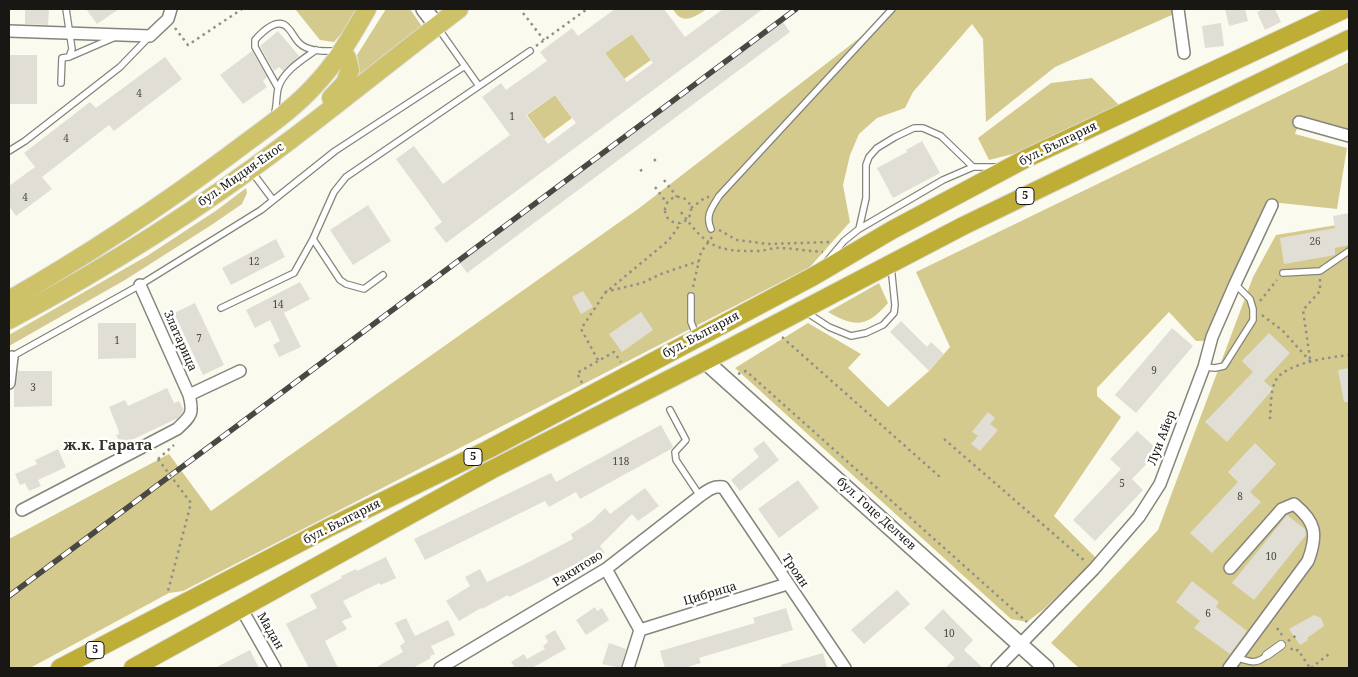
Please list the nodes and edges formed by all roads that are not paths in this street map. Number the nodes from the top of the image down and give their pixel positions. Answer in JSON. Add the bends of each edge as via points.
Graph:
{"nodes":[{"id":1,"x":66,"y":9,"type":"edge"},
{"id":2,"x":367,"y":9,"type":"edge"},
{"id":3,"x":424,"y":9,"type":"edge"},
{"id":4,"x":459,"y":9,"type":"edge"},
{"id":5,"x":892,"y":9,"type":"edge"},
{"id":6,"x":1178,"y":9,"type":"edge"},
{"id":7,"x":1345,"y":9,"type":"edge"},
{"id":8,"x":170,"y":13,"type":"edge"},
{"id":9,"x":437,"y":26,"type":"junction"},
{"id":10,"x":9,"y":32,"type":"edge"},
{"id":11,"x":69,"y":32,"type":"junction"},
{"id":12,"x":117,"y":36,"type":"junction"},
{"id":13,"x":150,"y":36,"type":"junction"},
{"id":14,"x":1349,"y":39,"type":"edge"},
{"id":15,"x":316,"y":50,"type":"junction"},
{"id":16,"x":530,"y":50,"type":"road end"},
{"id":17,"x":342,"y":51,"type":"junction"},
{"id":18,"x":1184,"y":53,"type":"dead end"},
{"id":19,"x":69,"y":57,"type":"junction"},
{"id":20,"x":465,"y":66,"type":"junction"},
{"id":21,"x":61,"y":83,"type":"dead end"},
{"id":22,"x":480,"y":86,"type":"junction"},
{"id":23,"x":278,"y":88,"type":"junction"},
{"id":24,"x":1300,"y":122,"type":"dead end"},
{"id":25,"x":269,"y":126,"type":"junction"},
{"id":26,"x":1349,"y":136,"type":"edge"},
{"id":27,"x":289,"y":142,"type":"junction"},
{"id":28,"x":9,"y":151,"type":"edge"},
{"id":29,"x":1026,"y":159,"type":"junction"},
{"id":30,"x":973,"y":167,"type":"junction"},
{"id":31,"x":250,"y":170,"type":"junction"},
{"id":32,"x":273,"y":200,"type":"junction"},
{"id":33,"x":1272,"y":205,"type":"dead end"},
{"id":34,"x":711,"y":229,"type":"road end"},
{"id":35,"x":859,"y":229,"type":"junction"},
{"id":36,"x":313,"y":239,"type":"junction"},
{"id":37,"x":1349,"y":251,"type":"edge"},
{"id":38,"x":890,"y":264,"type":"junction"},
{"id":39,"x":1283,"y":273,"type":"road end"},
{"id":40,"x":383,"y":275,"type":"dead end"},
{"id":41,"x":814,"y":276,"type":"junction"},
{"id":42,"x":1235,"y":284,"type":"junction"},
{"id":43,"x":140,"y":285,"type":"junction"},
{"id":44,"x":692,"y":296,"type":"road end"},
{"id":45,"x":9,"y":300,"type":"edge"},
{"id":46,"x":221,"y":308,"type":"dead end"},
{"id":47,"x":803,"y":310,"type":"junction"},
{"id":48,"x":9,"y":320,"type":"edge"},
{"id":49,"x":697,"y":337,"type":"junction"},
{"id":50,"x":10,"y":357,"type":"edge"},
{"id":51,"x":705,"y":361,"type":"junction"},
{"id":52,"x":1204,"y":367,"type":"junction"},
{"id":53,"x":240,"y":371,"type":"dead end"},
{"id":54,"x":9,"y":383,"type":"edge"},
{"id":55,"x":189,"y":395,"type":"junction"},
{"id":56,"x":670,"y":410,"type":"dead end"},
{"id":57,"x":723,"y":487,"type":"joint"},
{"id":58,"x":700,"y":496,"type":"junction"},
{"id":59,"x":22,"y":510,"type":"dead end"},
{"id":60,"x":1230,"y":568,"type":"dead end"},
{"id":61,"x":606,"y":569,"type":"junction"},
{"id":62,"x":787,"y":584,"type":"junction"},
{"id":63,"x":241,"y":608,"type":"junction"},
{"id":64,"x":640,"y":630,"type":"junction"},
{"id":65,"x":1020,"y":645,"type":"junction"},
{"id":66,"x":1281,"y":645,"type":"dead end"},
{"id":67,"x":1267,"y":654,"type":"joint"},
{"id":68,"x":1236,"y":657,"type":"junction"},
{"id":69,"x":60,"y":668,"type":"edge"},
{"id":70,"x":133,"y":668,"type":"edge"},
{"id":71,"x":275,"y":668,"type":"edge"},
{"id":72,"x":440,"y":668,"type":"edge"},
{"id":73,"x":628,"y":668,"type":"edge"},
{"id":74,"x":845,"y":668,"type":"edge"},
{"id":75,"x":997,"y":668,"type":"edge"},
{"id":76,"x":1046,"y":668,"type":"edge"},
{"id":77,"x":1229,"y":668,"type":"edge"}],
"edges":[{"from":1,"to":11,"type":"lane"},
{"from":2,"to":17,"type":"main road","name":"бул. Мидия-Енос"},
{"from":3,"to":9,"type":"main road"},
{"from":4,"to":9,"type":"main road","name":"бул. Мидия-Енос"},
{"from":5,"to":34,"type":"lane","via":[[719,196],[708,214]]},
{"from":6,"to":18,"type":"street"},
{"from":7,"to":29,"type":"highway","name":"бул. България","number":"5"},
{"from":8,"to":13,"type":"street"},
{"from":9,"to":20,"type":"lane"},
{"from":9,"to":27,"type":"main road","name":"бул. Мидия-Енос"},
{"from":10,"to":11,"type":"street"},
{"from":11,"to":12,"type":"street"},
{"from":11,"to":19,"type":"lane","via":[[72,49]]},
{"from":12,"to":13,"type":"street"},
{"from":12,"to":19,"type":"lane"},
{"from":13,"to":28,"type":"lane","via":[[120,67]]},
{"from":14,"to":38,"type":"highway","name":"бул. България","number":"5"},
{"from":15,"to":17,"type":"lane"},
{"from":15,"to":23,"type":"lane","via":[[299,62]]},
{"from":15,"to":23,"type":"lane","via":[[300,45],[283,24],[276,24],[260,34],[255,47]]},
{"from":16,"to":22,"type":"lane"},
{"from":17,"to":25,"type":"main road","name":"бул. Мидия-Енос","via":[[316,85]]},
{"from":17,"to":27,"type":"main road","via":[[349,64],[349,77]]},
{"from":19,"to":21,"type":"lane","via":[[62,58]]},
{"from":20,"to":22,"type":"lane"},
{"from":20,"to":32,"type":"lane","via":[[335,151]]},
{"from":22,"to":36,"type":"lane","via":[[346,177],[334,192]]},
{"from":23,"to":25,"type":"lane","via":[[275,114]]},
{"from":24,"to":26,"type":"street"},
{"from":25,"to":45,"type":"main road","name":"бул. Мидия-Енос","via":[[141,218]]},
{"from":27,"to":31,"type":"main road","name":"бул. Мидия-Енос"},
{"from":29,"to":30,"type":"lane","via":[[992,168]]},
{"from":29,"to":41,"type":"highway","name":"бул. България","number":"5","via":[[892,230]]},
{"from":30,"to":35,"type":"lane","via":[[943,180]]},
{"from":30,"to":35,"type":"lane","via":[[941,136],[923,128],[907,130],[877,148],[869,157],[866,198]]},
{"from":31,"to":32,"type":"lane"},
{"from":31,"to":48,"type":"main road","name":"бул. Мидия-Енос","via":[[135,247]]},
{"from":32,"to":43,"type":"lane"},
{"from":33,"to":42,"type":"street","name":"Луи Айер"},
{"from":35,"to":41,"type":"lane","via":[[844,241]]},
{"from":36,"to":40,"type":"lane","via":[[346,284],[364,289]]},
{"from":36,"to":46,"type":"lane","via":[[294,272]]},
{"from":37,"to":39,"type":"lane","via":[[1320,271]]},
{"from":38,"to":47,"type":"highway","name":"бул. България","number":"5"},
{"from":38,"to":47,"type":"lane","via":[[895,305],[894,313],[883,325],[851,336],[828,327]]},
{"from":41,"to":49,"type":"highway","name":"бул. България","number":"5"},
{"from":42,"to":52,"type":"street","name":"Луи Айер","via":[[1212,337]]},
{"from":42,"to":52,"type":"lane","via":[[1250,299],[1254,309],[1253,320],[1224,366]]},
{"from":43,"to":50,"type":"lane"},
{"from":43,"to":55,"type":"street","name":"Златарица"},
{"from":44,"to":49,"type":"lane","via":[[692,322]]},
{"from":47,"to":51,"type":"highway","name":"бул. България","number":"5"},
{"from":49,"to":69,"type":"highway","name":"бул. България","number":"5","via":[[487,450],[328,528]]},
{"from":50,"to":54,"type":"street"},
{"from":51,"to":63,"type":"highway","name":"бул. България","number":"5","via":[[491,470]]},
{"from":51,"to":65,"type":"main road","name":"бул. Гоце Делчев"},
{"from":52,"to":65,"type":"street","name":"Луи Айер","via":[[1160,484],[1139,517]]},
{"from":53,"to":55,"type":"street"},
{"from":55,"to":59,"type":"street","name":"Златарица","via":[[193,409],[177,429]]},
{"from":56,"to":58,"type":"lane","via":[[686,440],[676,452],[676,460]]},
{"from":57,"to":58,"type":"street","name":"Ракитово","via":[[711,488]]},
{"from":57,"to":62,"type":"street","name":"Троян"},
{"from":58,"to":61,"type":"street","name":"Ракитово"},
{"from":60,"to":68,"type":"street","via":[[1282,509],[1294,504],[1311,521],[1312,551],[1308,561]]},
{"from":61,"to":64,"type":"street"},
{"from":61,"to":72,"type":"street","name":"Ракитово"},
{"from":62,"to":64,"type":"street","name":"Цибрица"},
{"from":62,"to":74,"type":"street","name":"Троян"},
{"from":63,"to":70,"type":"highway","name":"бул. България","number":"5"},
{"from":63,"to":71,"type":"street","name":"Мадан"},
{"from":64,"to":73,"type":"street"},
{"from":65,"to":75,"type":"street","name":"Луи Айер"},
{"from":65,"to":76,"type":"main road","name":"бул. Гоце Делчев"},
{"from":66,"to":67,"type":"street"},
{"from":67,"to":68,"type":"lane","via":[[1250,663]]},
{"from":68,"to":77,"type":"street"}]}
